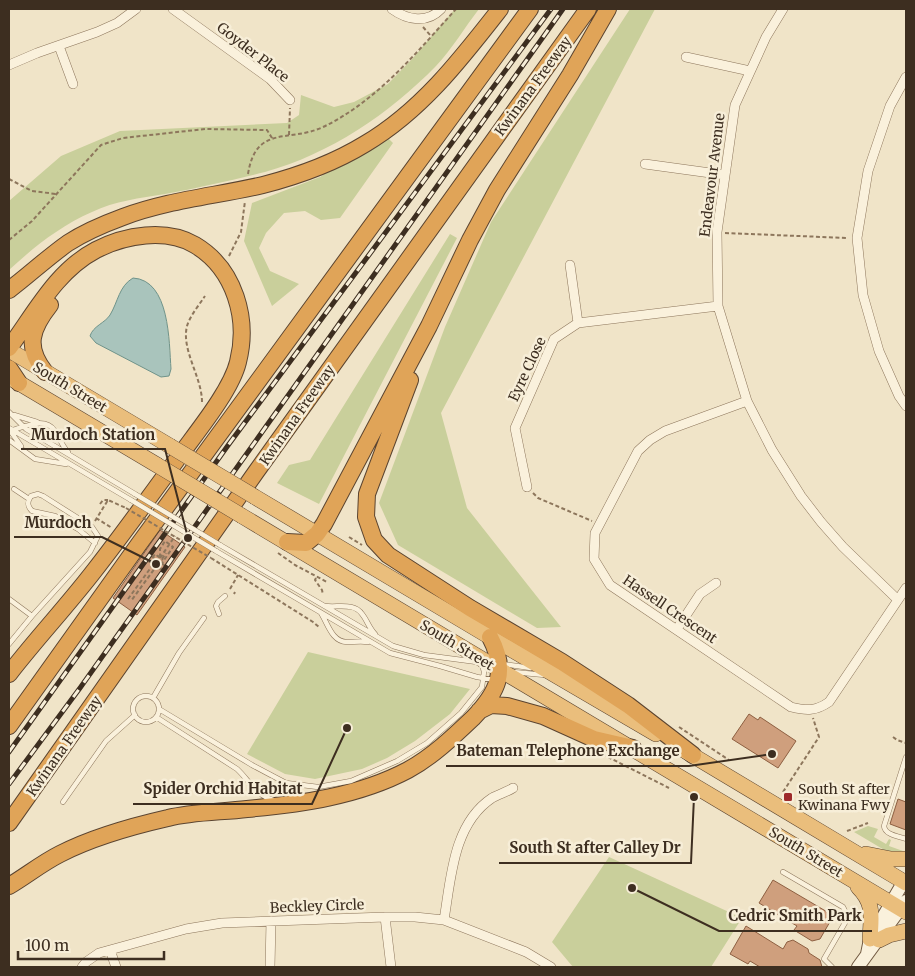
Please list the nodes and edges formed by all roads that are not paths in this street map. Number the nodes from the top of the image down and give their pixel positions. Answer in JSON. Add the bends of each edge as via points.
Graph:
{"nodes":[{"id":1,"x":136,"y":9,"type":"edge"},
{"id":2,"x":173,"y":9,"type":"edge"},
{"id":3,"x":392,"y":9,"type":"edge"},
{"id":4,"x":441,"y":9,"type":"edge"},
{"id":5,"x":500,"y":9,"type":"edge"},
{"id":6,"x":530,"y":9,"type":"edge"},
{"id":7,"x":588,"y":9,"type":"edge"},
{"id":8,"x":608,"y":9,"type":"edge"},
{"id":9,"x":783,"y":9,"type":"edge"},
{"id":10,"x":59,"y":46,"type":"junction"},
{"id":11,"x":686,"y":56,"type":"dead end"},
{"id":12,"x":9,"y":66,"type":"edge"},
{"id":13,"x":750,"y":71,"type":"junction"},
{"id":14,"x":906,"y":77,"type":"edge"},
{"id":15,"x":73,"y":84,"type":"dead end"},
{"id":16,"x":290,"y":104,"type":"road end"},
{"id":17,"x":646,"y":164,"type":"dead end"},
{"id":18,"x":725,"y":175,"type":"junction"},
{"id":19,"x":109,"y":244,"type":"junction"},
{"id":20,"x":570,"y":265,"type":"dead end"},
{"id":21,"x":11,"y":291,"type":"edge"},
{"id":22,"x":718,"y":306,"type":"junction"},
{"id":23,"x":578,"y":323,"type":"junction"},
{"id":24,"x":429,"y":326,"type":"junction"},
{"id":25,"x":9,"y":349,"type":"edge"},
{"id":26,"x":9,"y":368,"type":"edge"},
{"id":27,"x":46,"y":372,"type":"junction"},
{"id":28,"x":14,"y":380,"type":"edge"},
{"id":29,"x":747,"y":401,"type":"junction"},
{"id":30,"x":906,"y":406,"type":"edge"},
{"id":31,"x":9,"y":413,"type":"edge"},
{"id":32,"x":40,"y":423,"type":"junction"},
{"id":33,"x":27,"y":427,"type":"junction"},
{"id":34,"x":9,"y":430,"type":"edge"},
{"id":35,"x":22,"y":437,"type":"junction"},
{"id":36,"x":58,"y":438,"type":"junction"},
{"id":37,"x":9,"y":440,"type":"edge"},
{"id":38,"x":57,"y":448,"type":"junction"},
{"id":39,"x":25,"y":451,"type":"junction"},
{"id":40,"x":53,"y":454,"type":"junction"},
{"id":41,"x":74,"y":458,"type":"junction"},
{"id":42,"x":40,"y":459,"type":"junction"},
{"id":43,"x":71,"y":465,"type":"junction"},
{"id":44,"x":527,"y":487,"type":"road end"},
{"id":45,"x":14,"y":489,"type":"dead end"},
{"id":46,"x":29,"y":499,"type":"junction"},
{"id":47,"x":317,"y":534,"type":"junction"},
{"id":48,"x":287,"y":542,"type":"junction"},
{"id":49,"x":95,"y":544,"type":"junction"},
{"id":50,"x":716,"y":583,"type":"dead end"},
{"id":51,"x":906,"y":588,"type":"edge"},
{"id":52,"x":225,"y":596,"type":"dead end"},
{"id":53,"x":9,"y":599,"type":"edge"},
{"id":54,"x":898,"y":600,"type":"junction"},
{"id":55,"x":323,"y":606,"type":"junction"},
{"id":56,"x":342,"y":607,"type":"junction"},
{"id":57,"x":320,"y":612,"type":"junction"},
{"id":58,"x":334,"y":612,"type":"junction"},
{"id":59,"x":219,"y":614,"type":"dead end"},
{"id":60,"x":32,"y":616,"type":"junction"},
{"id":61,"x":204,"y":618,"type":"dead end"},
{"id":62,"x":330,"y":618,"type":"junction"},
{"id":63,"x":366,"y":622,"type":"junction"},
{"id":64,"x":677,"y":629,"type":"junction"},
{"id":65,"x":365,"y":630,"type":"junction"},
{"id":66,"x":331,"y":632,"type":"junction"},
{"id":67,"x":361,"y":636,"type":"junction"},
{"id":68,"x":377,"y":637,"type":"junction"},
{"id":69,"x":490,"y":637,"type":"junction"},
{"id":70,"x":353,"y":642,"type":"junction"},
{"id":71,"x":9,"y":644,"type":"edge"},
{"id":72,"x":374,"y":644,"type":"junction"},
{"id":73,"x":492,"y":670,"type":"junction"},
{"id":74,"x":9,"y":674,"type":"edge"},
{"id":75,"x":565,"y":681,"type":"junction"},
{"id":76,"x":153,"y":698,"type":"junction"},
{"id":77,"x":158,"y":709,"type":"junction"},
{"id":78,"x":479,"y":711,"type":"junction"},
{"id":79,"x":135,"y":716,"type":"junction"},
{"id":80,"x":156,"y":717,"type":"junction"},
{"id":81,"x":9,"y":726,"type":"edge"},
{"id":82,"x":187,"y":726,"type":"junction"},
{"id":83,"x":190,"y":739,"type":"junction"},
{"id":84,"x":633,"y":748,"type":"junction"},
{"id":85,"x":692,"y":755,"type":"junction"},
{"id":86,"x":906,"y":757,"type":"edge"},
{"id":87,"x":513,"y":788,"type":"dead end"},
{"id":88,"x":752,"y":791,"type":"junction"},
{"id":89,"x":63,"y":802,"type":"dead end"},
{"id":90,"x":286,"y":805,"type":"junction"},
{"id":91,"x":742,"y":814,"type":"junction"},
{"id":92,"x":9,"y":823,"type":"edge"},
{"id":93,"x":906,"y":839,"type":"edge"},
{"id":94,"x":852,"y":851,"type":"junction"},
{"id":95,"x":906,"y":859,"type":"edge"},
{"id":96,"x":783,"y":872,"type":"dead end"},
{"id":97,"x":851,"y":879,"type":"junction"},
{"id":98,"x":906,"y":881,"type":"edge"},
{"id":99,"x":9,"y":886,"type":"edge"},
{"id":100,"x":901,"y":907,"type":"edge"},
{"id":101,"x":385,"y":917,"type":"junction"},
{"id":102,"x":444,"y":920,"type":"junction"},
{"id":103,"x":270,"y":921,"type":"junction"},
{"id":104,"x":906,"y":931,"type":"edge"},
{"id":105,"x":874,"y":940,"type":"junction"},
{"id":106,"x":110,"y":950,"type":"junction"},
{"id":107,"x":82,"y":967,"type":"edge"},
{"id":108,"x":116,"y":967,"type":"edge"},
{"id":109,"x":270,"y":967,"type":"edge"},
{"id":110,"x":391,"y":967,"type":"edge"},
{"id":111,"x":551,"y":967,"type":"edge"},
{"id":112,"x":832,"y":967,"type":"edge"},
{"id":113,"x":858,"y":967,"type":"edge"}],
"edges":[{"from":1,"to":10,"type":"street","via":[[110,26]]},
{"from":2,"to":16,"type":"street","name":"Goyder Place","via":[[270,79]]},
{"from":3,"to":4,"type":"street","via":[[416,20],[429,18]]},
{"from":5,"to":21,"type":"highway","via":[[446,76],[385,132],[363,145],[316,168],[284,179],[170,203],[112,221],[70,242]]},
{"from":6,"to":81,"type":"highway"},
{"from":7,"to":92,"type":"highway","name":"Kwinana Freeway"},
{"from":8,"to":24,"type":"highway","via":[[493,198]]},
{"from":9,"to":13,"type":"street","name":"Endeavour Avenue"},
{"from":10,"to":12,"type":"street"},
{"from":10,"to":15,"type":"street"},
{"from":11,"to":13,"type":"street"},
{"from":13,"to":18,"type":"street","name":"Endeavour Avenue","via":[[735,105]]},
{"from":14,"to":30,"type":"street","via":[[890,106],[868,171],[857,238],[863,294],[879,351]]},
{"from":17,"to":18,"type":"street"},
{"from":18,"to":22,"type":"street","name":"Endeavour Avenue","via":[[717,232]]},
{"from":19,"to":25,"type":"highway","via":[[85,257],[52,287]]},
{"from":19,"to":27,"type":"highway","via":[[83,266],[43,314],[32,342],[34,354]]},
{"from":19,"to":74,"type":"highway","via":[[136,236],[164,236],[196,245],[206,254],[224,272],[240,306],[243,334],[238,363],[232,378],[188,443],[94,572]]},
{"from":20,"to":23,"type":"street"},
{"from":22,"to":23,"type":"street","name":"Eyre Close"},
{"from":22,"to":29,"type":"street","name":"Endeavour Avenue"},
{"from":23,"to":44,"type":"street","name":"Eyre Close","via":[[554,339],[515,428]]},
{"from":24,"to":47,"type":"highway"},
{"from":24,"to":85,"type":"highway","via":[[367,494],[366,517],[374,540],[388,555],[470,608],[628,704]]},
{"from":25,"to":27,"type":"highway","name":"South Street"},
{"from":26,"to":28,"type":"highway"},
{"from":27,"to":47,"type":"highway","name":"South Street","bridge":true},
{"from":28,"to":48,"type":"highway","name":"South Street","bridge":true},
{"from":29,"to":54,"type":"street","name":"Endeavour Avenue","via":[[801,496],[843,547]]},
{"from":29,"to":64,"type":"street","name":"Hassell Crescent","via":[[665,431],[650,440],[638,451],[595,533],[594,559],[610,586]]},
{"from":31,"to":32,"type":"lane"},
{"from":31,"to":33,"type":"lane"},
{"from":32,"to":33,"type":"lane"},
{"from":32,"to":36,"type":"lane","via":[[50,426]]},
{"from":33,"to":34,"type":"lane"},
{"from":33,"to":35,"type":"lane"},
{"from":33,"to":38,"type":"lane"},
{"from":34,"to":35,"type":"lane"},
{"from":34,"to":39,"type":"lane"},
{"from":35,"to":39,"type":"lane"},
{"from":35,"to":40,"type":"lane"},
{"from":36,"to":38,"type":"lane"},
{"from":36,"to":41,"type":"lane"},
{"from":37,"to":39,"type":"lane"},
{"from":38,"to":40,"type":"lane"},
{"from":38,"to":41,"type":"lane"},
{"from":39,"to":42,"type":"lane"},
{"from":40,"to":42,"type":"lane"},
{"from":40,"to":43,"type":"lane"},
{"from":41,"to":55,"type":"lane","bridge":true},
{"from":42,"to":43,"type":"lane"},
{"from":43,"to":57,"type":"lane","bridge":true},
{"from":45,"to":46,"type":"lane"},
{"from":46,"to":49,"type":"lane","via":[[28,506],[32,511],[55,516],[78,529]]},
{"from":46,"to":49,"type":"lane","via":[[41,494],[91,526],[98,536]]},
{"from":47,"to":48,"type":"highway","via":[[306,543]]},
{"from":47,"to":69,"type":"highway","name":"South Street"},
{"from":48,"to":73,"type":"highway","name":"South Street"},
{"from":49,"to":60,"type":"lane"},
{"from":50,"to":64,"type":"street","via":[[700,594]]},
{"from":51,"to":54,"type":"street"},
{"from":52,"to":59,"type":"lane","via":[[216,606]]},
{"from":53,"to":60,"type":"lane"},
{"from":54,"to":64,"type":"street","name":"Hassell Crescent","via":[[829,702],[811,711],[791,707]]},
{"from":55,"to":56,"type":"lane"},
{"from":55,"to":58,"type":"lane"},
{"from":56,"to":58,"type":"lane"},
{"from":56,"to":63,"type":"lane","via":[[358,609]]},
{"from":57,"to":62,"type":"lane"},
{"from":57,"to":66,"type":"lane"},
{"from":58,"to":62,"type":"lane"},
{"from":58,"to":65,"type":"lane"},
{"from":60,"to":71,"type":"lane"},
{"from":61,"to":76,"type":"lane"},
{"from":62,"to":66,"type":"lane"},
{"from":62,"to":67,"type":"lane"},
{"from":63,"to":65,"type":"lane"},
{"from":63,"to":68,"type":"lane"},
{"from":65,"to":67,"type":"lane"},
{"from":65,"to":68,"type":"lane"},
{"from":66,"to":70,"type":"lane","via":[[342,642]]},
{"from":67,"to":70,"type":"lane"},
{"from":67,"to":72,"type":"lane"},
{"from":68,"to":73,"type":"lane","via":[[393,646],[424,655]]},
{"from":69,"to":73,"type":"highway","via":[[497,650]]},
{"from":69,"to":75,"type":"highway","name":"South Street"},
{"from":70,"to":72,"type":"lane"},
{"from":72,"to":73,"type":"lane","via":[[390,653]]},
{"from":73,"to":75,"type":"lane","via":[[527,672]]},
{"from":73,"to":75,"type":"lane","via":[[527,667]]},
{"from":73,"to":78,"type":"highway","via":[[494,692]]},
{"from":73,"to":82,"type":"lane","via":[[461,713],[427,743],[397,761],[351,781],[318,787],[286,783]]},
{"from":73,"to":84,"type":"highway","name":"South Street","via":[[528,687]]},
{"from":75,"to":85,"type":"highway","name":"South Street"},
{"from":76,"to":77,"type":"lane"},
{"from":76,"to":79,"type":"lane","via":[[144,696],[136,699],[133,707]]},
{"from":77,"to":80,"type":"lane"},
{"from":77,"to":82,"type":"lane"},
{"from":78,"to":84,"type":"highway","via":[[491,705],[506,706],[543,716],[594,738]]},
{"from":78,"to":90,"type":"highway","via":[[458,732],[408,770],[356,791]]},
{"from":79,"to":80,"type":"lane","via":[[145,722]]},
{"from":79,"to":89,"type":"lane","via":[[106,741]]},
{"from":80,"to":83,"type":"lane"},
{"from":82,"to":83,"type":"lane","via":[[186,733]]},
{"from":83,"to":90,"type":"lane","via":[[244,776],[252,788],[268,799]]},
{"from":84,"to":91,"type":"highway","name":"South Street"},
{"from":85,"to":88,"type":"highway","name":"South Street"},
{"from":86,"to":93,"type":"lane","via":[[885,822],[885,831]]},
{"from":87,"to":102,"type":"street","via":[[492,798],[466,827],[452,868]]},
{"from":88,"to":91,"type":"highway","via":[[740,800]]},
{"from":88,"to":94,"type":"highway","name":"South Street"},
{"from":90,"to":99,"type":"highway","via":[[170,818],[84,842]]},
{"from":91,"to":97,"type":"highway","name":"South Street"},
{"from":94,"to":95,"type":"highway"},
{"from":94,"to":98,"type":"highway","name":"South Street"},
{"from":96,"to":112,"type":"lane","via":[[843,907],[846,921],[824,959]]},
{"from":97,"to":100,"type":"highway","name":"South Street"},
{"from":97,"to":105,"type":"highway","via":[[870,904]]},
{"from":98,"to":100,"type":"main road"},
{"from":100,"to":105,"type":"main road"},
{"from":101,"to":102,"type":"street","name":"Beckley Circle"},
{"from":101,"to":103,"type":"street","name":"Beckley Circle"},
{"from":101,"to":110,"type":"street"},
{"from":102,"to":111,"type":"street","name":"Beckley Circle","via":[[526,952]]},
{"from":103,"to":106,"type":"street","name":"Beckley Circle","via":[[222,923],[186,929]]},
{"from":103,"to":109,"type":"street"},
{"from":104,"to":105,"type":"highway"},
{"from":105,"to":113,"type":"main road"},
{"from":106,"to":107,"type":"street","name":"Beckley Circle","via":[[93,957]]},
{"from":106,"to":108,"type":"street"}]}
